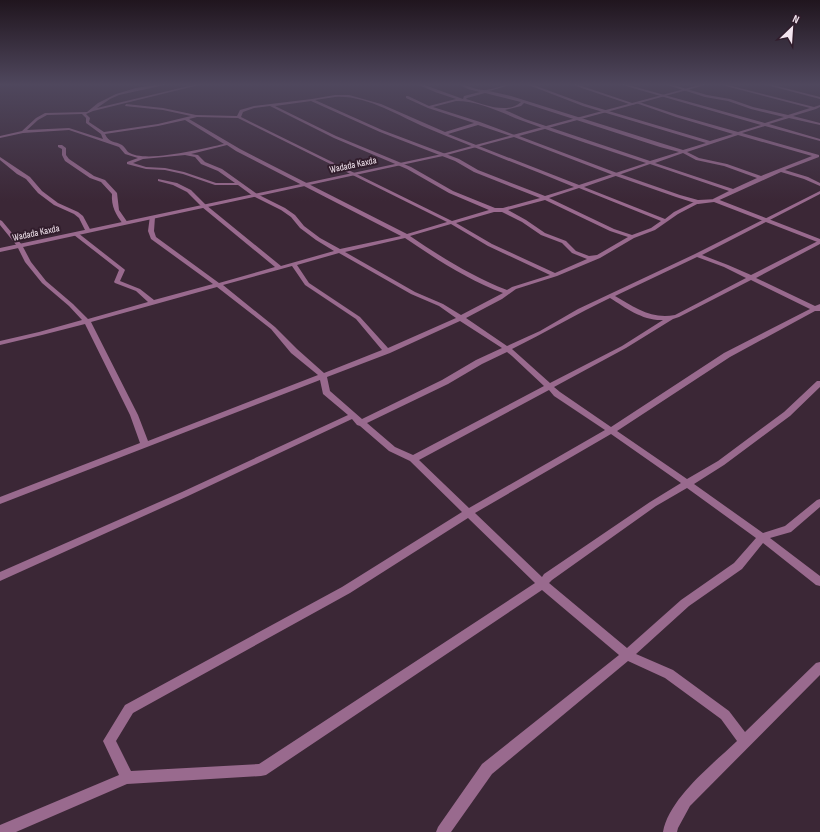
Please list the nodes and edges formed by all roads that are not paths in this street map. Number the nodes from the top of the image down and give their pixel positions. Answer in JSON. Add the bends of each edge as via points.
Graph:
{"nodes":[{"id":1,"x":33,"y":123,"type":"edge"},
{"id":2,"x":88,"y":123,"type":"edge"},
{"id":3,"x":168,"y":123,"type":"edge"},
{"id":4,"x":192,"y":123,"type":"edge"},
{"id":5,"x":251,"y":123,"type":"edge"},
{"id":6,"x":306,"y":123,"type":"edge"},
{"id":7,"x":363,"y":123,"type":"edge"},
{"id":8,"x":421,"y":123,"type":"edge"},
{"id":9,"x":479,"y":123,"type":"joint"},
{"id":10,"x":533,"y":123,"type":"edge"},
{"id":11,"x":563,"y":123,"type":"edge"},
{"id":12,"x":590,"y":123,"type":"edge"},
{"id":13,"x":645,"y":123,"type":"edge"},
{"id":14,"x":700,"y":123,"type":"edge"},
{"id":15,"x":762,"y":123,"type":"edge"},
{"id":16,"x":770,"y":123,"type":"edge"},
{"id":17,"x":766,"y":124,"type":"junction"},
{"id":18,"x":92,"y":127,"type":"junction"},
{"id":19,"x":547,"y":127,"type":"junction"},
{"id":20,"x":69,"y":129,"type":"junction"},
{"id":21,"x":23,"y":132,"type":"junction"},
{"id":22,"x":103,"y":133,"type":"junction"},
{"id":23,"x":446,"y":133,"type":"junction"},
{"id":24,"x":738,"y":134,"type":"junction"},
{"id":25,"x":515,"y":136,"type":"junction"},
{"id":26,"x":0,"y":137,"type":"edge"},
{"id":27,"x":108,"y":140,"type":"junction"},
{"id":28,"x":820,"y":140,"type":"edge"},
{"id":29,"x":711,"y":143,"type":"junction"},
{"id":30,"x":228,"y":144,"type":"junction"},
{"id":31,"x":60,"y":146,"type":"dead end"},
{"id":32,"x":476,"y":146,"type":"junction"},
{"id":33,"x":684,"y":152,"type":"junction"},
{"id":34,"x":185,"y":154,"type":"junction"},
{"id":35,"x":443,"y":155,"type":"junction"},
{"id":36,"x":818,"y":156,"type":"edge"},
{"id":37,"x":0,"y":158,"type":"edge"},
{"id":38,"x":142,"y":158,"type":"junction"},
{"id":39,"x":650,"y":163,"type":"junction"},
{"id":40,"x":399,"y":164,"type":"junction"},
{"id":41,"x":782,"y":171,"type":"junction"},
{"id":42,"x":353,"y":174,"type":"junction"},
{"id":43,"x":615,"y":174,"type":"junction"},
{"id":44,"x":762,"y":178,"type":"junction"},
{"id":45,"x":160,"y":180,"type":"dead end"},
{"id":46,"x":239,"y":184,"type":"junction"},
{"id":47,"x":307,"y":184,"type":"junction"},
{"id":48,"x":820,"y":185,"type":"edge"},
{"id":49,"x":581,"y":186,"type":"junction"},
{"id":50,"x":734,"y":191,"type":"junction"},
{"id":51,"x":820,"y":192,"type":"edge"},
{"id":52,"x":255,"y":195,"type":"junction"},
{"id":53,"x":546,"y":198,"type":"junction"},
{"id":54,"x":715,"y":200,"type":"junction"},
{"id":55,"x":698,"y":202,"type":"junction"},
{"id":56,"x":204,"y":206,"type":"junction"},
{"id":57,"x":494,"y":210,"type":"junction"},
{"id":58,"x":503,"y":210,"type":"junction"},
{"id":59,"x":152,"y":217,"type":"junction"},
{"id":60,"x":766,"y":219,"type":"junction"},
{"id":61,"x":666,"y":220,"type":"junction"},
{"id":62,"x":0,"y":222,"type":"edge"},
{"id":63,"x":451,"y":222,"type":"junction"},
{"id":64,"x":125,"y":223,"type":"junction"},
{"id":65,"x":88,"y":231,"type":"junction"},
{"id":66,"x":76,"y":234,"type":"junction"},
{"id":67,"x":406,"y":236,"type":"junction"},
{"id":68,"x":632,"y":237,"type":"junction"},
{"id":69,"x":820,"y":242,"type":"edge"},
{"id":70,"x":20,"y":246,"type":"junction"},
{"id":71,"x":0,"y":250,"type":"edge"},
{"id":72,"x":340,"y":251,"type":"junction"},
{"id":73,"x":697,"y":255,"type":"junction"},
{"id":74,"x":598,"y":257,"type":"junction"},
{"id":75,"x":294,"y":264,"type":"junction"},
{"id":76,"x":280,"y":268,"type":"junction"},
{"id":77,"x":555,"y":275,"type":"junction"},
{"id":78,"x":750,"y":277,"type":"junction"},
{"id":79,"x":220,"y":285,"type":"junction"},
{"id":80,"x":508,"y":293,"type":"junction"},
{"id":81,"x":610,"y":296,"type":"junction"},
{"id":82,"x":153,"y":303,"type":"junction"},
{"id":83,"x":818,"y":309,"type":"edge"},
{"id":84,"x":462,"y":318,"type":"junction"},
{"id":85,"x":670,"y":319,"type":"junction"},
{"id":86,"x":87,"y":321,"type":"junction"},
{"id":87,"x":0,"y":343,"type":"edge"},
{"id":88,"x":507,"y":348,"type":"junction"},
{"id":89,"x":387,"y":351,"type":"junction"},
{"id":90,"x":322,"y":376,"type":"junction"},
{"id":91,"x":820,"y":384,"type":"edge"},
{"id":92,"x":550,"y":387,"type":"junction"},
{"id":93,"x":356,"y":419,"type":"junction"},
{"id":94,"x":610,"y":431,"type":"junction"},
{"id":95,"x":144,"y":445,"type":"junction"},
{"id":96,"x":413,"y":459,"type":"junction"},
{"id":97,"x":686,"y":483,"type":"junction"},
{"id":98,"x":0,"y":501,"type":"edge"},
{"id":99,"x":820,"y":502,"type":"edge"},
{"id":100,"x":468,"y":513,"type":"junction"},
{"id":101,"x":762,"y":538,"type":"junction"},
{"id":102,"x":0,"y":577,"type":"edge"},
{"id":103,"x":820,"y":582,"type":"edge"},
{"id":104,"x":542,"y":584,"type":"junction"},
{"id":105,"x":627,"y":654,"type":"junction"},
{"id":106,"x":820,"y":667,"type":"edge"},
{"id":107,"x":745,"y":742,"type":"junction"},
{"id":108,"x":127,"y":778,"type":"junction"},
{"id":109,"x":0,"y":832,"type":"edge"},
{"id":110,"x":443,"y":832,"type":"edge"},
{"id":111,"x":670,"y":832,"type":"edge"}],
"edges":[{"from":1,"to":21,"type":"street"},
{"from":2,"to":18,"type":"street"},
{"from":3,"to":22,"type":"street"},
{"from":4,"to":30,"type":"street"},
{"from":5,"to":42,"type":"street"},
{"from":6,"to":40,"type":"street"},
{"from":7,"to":35,"type":"street"},
{"from":8,"to":23,"type":"street"},
{"from":9,"to":23,"type":"street"},
{"from":9,"to":25,"type":"street"},
{"from":10,"to":19,"type":"street"},
{"from":11,"to":19,"type":"street","name":"Wadada Kaxda"},
{"from":12,"to":33,"type":"street"},
{"from":13,"to":29,"type":"street"},
{"from":14,"to":24,"type":"street"},
{"from":15,"to":17,"type":"street"},
{"from":16,"to":17,"type":"street"},
{"from":17,"to":24,"type":"street"},
{"from":17,"to":28,"type":"street"},
{"from":18,"to":20,"type":"street"},
{"from":18,"to":22,"type":"street"},
{"from":19,"to":25,"type":"street","name":"Wadada Kaxda"},
{"from":19,"to":39,"type":"street"},
{"from":20,"to":21,"type":"street"},
{"from":20,"to":27,"type":"street"},
{"from":21,"to":26,"type":"street"},
{"from":22,"to":27,"type":"street"},
{"from":23,"to":32,"type":"street"},
{"from":24,"to":29,"type":"street"},
{"from":24,"to":36,"type":"street"},
{"from":25,"to":32,"type":"street","name":"Wadada Kaxda"},
{"from":25,"to":43,"type":"street"},
{"from":27,"to":38,"type":"street","via":[[121,146],[127,153]]},
{"from":29,"to":33,"type":"street"},
{"from":30,"to":34,"type":"street"},
{"from":30,"to":47,"type":"street"},
{"from":31,"to":64,"type":"street","via":[[64,149],[67,160],[92,177],[103,181],[115,194],[117,212]]},
{"from":32,"to":35,"type":"street","name":"Wadada Kaxda"},
{"from":32,"to":49,"type":"street"},
{"from":33,"to":39,"type":"street"},
{"from":33,"to":44,"type":"street","via":[[698,159]]},
{"from":34,"to":38,"type":"street"},
{"from":34,"to":46,"type":"street","via":[[196,156]]},
{"from":35,"to":40,"type":"street","name":"Wadada Kaxda"},
{"from":35,"to":53,"type":"street"},
{"from":36,"to":41,"type":"street"},
{"from":37,"to":65,"type":"street","via":[[28,178],[40,192],[56,204],[81,217]]},
{"from":38,"to":46,"type":"street","via":[[129,164],[184,173],[215,184]]},
{"from":39,"to":43,"type":"street"},
{"from":39,"to":50,"type":"street"},
{"from":40,"to":42,"type":"street","name":"Wadada Kaxda"},
{"from":40,"to":57,"type":"street","via":[[450,192]]},
{"from":41,"to":44,"type":"street"},
{"from":41,"to":48,"type":"street"},
{"from":42,"to":47,"type":"street","name":"Wadada Kaxda"},
{"from":42,"to":63,"type":"street"},
{"from":43,"to":49,"type":"street"},
{"from":43,"to":55,"type":"street"},
{"from":44,"to":50,"type":"street"},
{"from":45,"to":56,"type":"street","via":[[189,191]]},
{"from":46,"to":52,"type":"street"},
{"from":47,"to":52,"type":"street","name":"Wadada Kaxda"},
{"from":47,"to":67,"type":"street"},
{"from":49,"to":53,"type":"street"},
{"from":49,"to":61,"type":"street","via":[[613,201]]},
{"from":50,"to":54,"type":"street"},
{"from":51,"to":60,"type":"street"},
{"from":52,"to":56,"type":"street","name":"Wadada Kaxda"},
{"from":52,"to":72,"type":"street","via":[[283,209],[318,239]]},
{"from":53,"to":58,"type":"street"},
{"from":53,"to":68,"type":"street"},
{"from":54,"to":55,"type":"street"},
{"from":54,"to":60,"type":"street"},
{"from":55,"to":61,"type":"street"},
{"from":56,"to":59,"type":"street","name":"Wadada Kaxda"},
{"from":56,"to":76,"type":"street"},
{"from":57,"to":58,"type":"street"},
{"from":57,"to":63,"type":"street"},
{"from":58,"to":74,"type":"street","via":[[543,234],[564,242],[574,252],[588,258]]},
{"from":59,"to":64,"type":"street","name":"Wadada Kaxda"},
{"from":59,"to":79,"type":"street","via":[[153,238]]},
{"from":60,"to":69,"type":"street"},
{"from":60,"to":73,"type":"street"},
{"from":61,"to":68,"type":"street","via":[[653,229]]},
{"from":62,"to":70,"type":"street"},
{"from":63,"to":67,"type":"street"},
{"from":63,"to":77,"type":"street","via":[[490,245]]},
{"from":64,"to":65,"type":"street","name":"Wadada Kaxda"},
{"from":65,"to":66,"type":"street","name":"Wadada Kaxda"},
{"from":66,"to":70,"type":"street","name":"Wadada Kaxda"},
{"from":66,"to":82,"type":"street","via":[[122,270],[117,282],[138,290]]},
{"from":67,"to":72,"type":"street"},
{"from":67,"to":80,"type":"street","via":[[435,256]]},
{"from":68,"to":74,"type":"street"},
{"from":69,"to":78,"type":"street"},
{"from":70,"to":71,"type":"street","name":"Wadada Kaxda"},
{"from":70,"to":86,"type":"street","via":[[28,262],[44,282]]},
{"from":72,"to":75,"type":"street"},
{"from":72,"to":84,"type":"street"},
{"from":73,"to":78,"type":"street"},
{"from":73,"to":81,"type":"street"},
{"from":74,"to":77,"type":"street"},
{"from":75,"to":76,"type":"street"},
{"from":75,"to":89,"type":"street","via":[[307,284],[358,318]]},
{"from":76,"to":79,"type":"street"},
{"from":77,"to":80,"type":"street","via":[[514,288]]},
{"from":78,"to":83,"type":"street"},
{"from":78,"to":85,"type":"street"},
{"from":79,"to":82,"type":"street"},
{"from":79,"to":90,"type":"street","via":[[273,328]]},
{"from":80,"to":84,"type":"street"},
{"from":81,"to":85,"type":"street","via":[[651,318]]},
{"from":81,"to":88,"type":"street"},
{"from":82,"to":86,"type":"street"},
{"from":83,"to":94,"type":"street","via":[[727,356]]},
{"from":84,"to":88,"type":"street"},
{"from":84,"to":89,"type":"street"},
{"from":85,"to":92,"type":"street"},
{"from":86,"to":87,"type":"street"},
{"from":86,"to":95,"type":"street","via":[[122,390]]},
{"from":88,"to":92,"type":"street"},
{"from":88,"to":93,"type":"street","via":[[445,382]]},
{"from":89,"to":90,"type":"street"},
{"from":90,"to":93,"type":"street","via":[[326,392]]},
{"from":90,"to":95,"type":"street"},
{"from":91,"to":97,"type":"street","via":[[787,414],[721,463]]},
{"from":92,"to":94,"type":"street"},
{"from":92,"to":96,"type":"street"},
{"from":93,"to":96,"type":"street","via":[[392,449]]},
{"from":93,"to":102,"type":"street"},
{"from":94,"to":97,"type":"street"},
{"from":94,"to":100,"type":"street"},
{"from":95,"to":98,"type":"street"},
{"from":96,"to":100,"type":"street"},
{"from":97,"to":101,"type":"street"},
{"from":97,"to":104,"type":"street","via":[[555,572]]},
{"from":99,"to":101,"type":"street","via":[[788,529]]},
{"from":100,"to":104,"type":"street"},
{"from":100,"to":108,"type":"street","via":[[346,590],[129,709],[109,741]]},
{"from":101,"to":103,"type":"street"},
{"from":101,"to":105,"type":"street","via":[[738,566],[686,602]]},
{"from":104,"to":105,"type":"street"},
{"from":104,"to":108,"type":"street","via":[[261,770]]},
{"from":105,"to":107,"type":"street","via":[[669,674],[725,715]]},
{"from":105,"to":110,"type":"street","via":[[487,770]]},
{"from":106,"to":107,"type":"street"},
{"from":107,"to":111,"type":"street","via":[[685,801],[670,826]]},
{"from":108,"to":109,"type":"street"}]}
